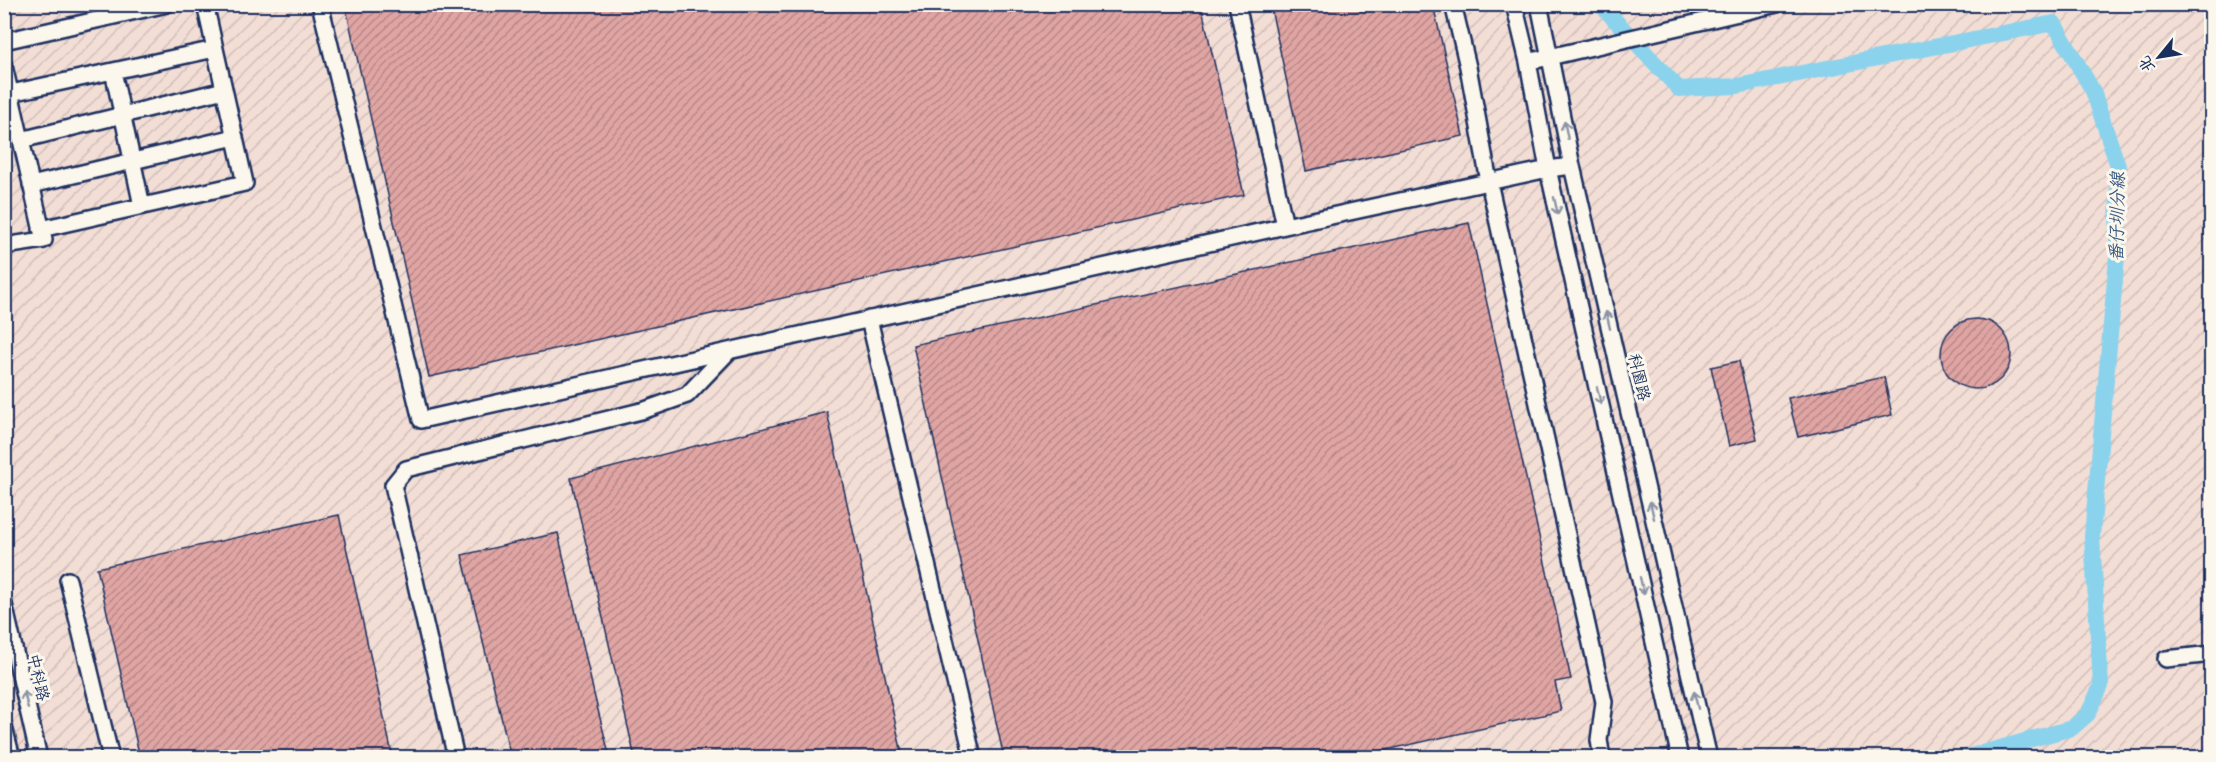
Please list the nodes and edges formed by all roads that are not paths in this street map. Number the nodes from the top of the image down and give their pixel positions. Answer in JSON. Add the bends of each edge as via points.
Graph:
{"nodes":[{"id":1,"x":167,"y":4,"type":"edge"},
{"id":2,"x":205,"y":4,"type":"edge"},
{"id":3,"x":320,"y":4,"type":"edge"},
{"id":4,"x":1238,"y":4,"type":"edge"},
{"id":5,"x":1453,"y":4,"type":"edge"},
{"id":6,"x":1514,"y":4,"type":"edge"},
{"id":7,"x":1539,"y":4,"type":"edge"},
{"id":8,"x":1778,"y":4,"type":"edge"},
{"id":9,"x":4,"y":41,"type":"edge"},
{"id":10,"x":215,"y":49,"type":"junction"},
{"id":11,"x":1552,"y":57,"type":"junction"},
{"id":12,"x":1528,"y":62,"type":"junction"},
{"id":13,"x":4,"y":66,"type":"edge"},
{"id":14,"x":113,"y":71,"type":"junction"},
{"id":15,"x":224,"y":90,"type":"junction"},
{"id":16,"x":11,"y":93,"type":"junction"},
{"id":17,"x":123,"y":115,"type":"junction"},
{"id":18,"x":235,"y":137,"type":"junction"},
{"id":19,"x":21,"y":140,"type":"junction"},
{"id":20,"x":132,"y":161,"type":"junction"},
{"id":21,"x":1572,"y":166,"type":"junction"},
{"id":22,"x":1548,"y":169,"type":"junction"},
{"id":23,"x":1489,"y":182,"type":"junction"},
{"id":24,"x":31,"y":185,"type":"junction"},
{"id":25,"x":142,"y":206,"type":"junction"},
{"id":26,"x":1285,"y":226,"type":"junction"},
{"id":27,"x":41,"y":229,"type":"junction"},
{"id":28,"x":4,"y":246,"type":"edge"},
{"id":29,"x":869,"y":319,"type":"junction"},
{"id":30,"x":729,"y":351,"type":"junction"},
{"id":31,"x":68,"y":580,"type":"dead end"},
{"id":32,"x":4,"y":604,"type":"edge"},
{"id":33,"x":2211,"y":654,"type":"edge"},
{"id":34,"x":2166,"y":659,"type":"dead end"},
{"id":35,"x":4,"y":727,"type":"edge"},
{"id":36,"x":12,"y":758,"type":"edge"},
{"id":37,"x":39,"y":758,"type":"edge"},
{"id":38,"x":111,"y":758,"type":"edge"},
{"id":39,"x":456,"y":758,"type":"edge"},
{"id":40,"x":974,"y":758,"type":"edge"},
{"id":41,"x":1602,"y":758,"type":"edge"},
{"id":42,"x":1680,"y":758,"type":"edge"},
{"id":43,"x":1709,"y":758,"type":"edge"}],
"edges":[{"from":1,"to":9,"type":"street"},
{"from":2,"to":10,"type":"street"},
{"from":3,"to":30,"type":"street","via":[[421,420]]},
{"from":4,"to":26,"type":"street"},
{"from":5,"to":23,"type":"street"},
{"from":6,"to":12,"type":"street"},
{"from":7,"to":11,"type":"street","name":"科園路"},
{"from":8,"to":11,"type":"street"},
{"from":10,"to":14,"type":"street"},
{"from":10,"to":15,"type":"street"},
{"from":11,"to":12,"type":"street"},
{"from":21,"to":11,"type":"street","name":"科園路","one_way":true},
{"from":12,"to":22,"type":"street"},
{"from":13,"to":16,"type":"street"},
{"from":14,"to":16,"type":"street"},
{"from":14,"to":17,"type":"street"},
{"from":15,"to":17,"type":"street"},
{"from":15,"to":18,"type":"street"},
{"from":16,"to":19,"type":"street"},
{"from":17,"to":19,"type":"street"},
{"from":17,"to":20,"type":"street"},
{"from":18,"to":20,"type":"street"},
{"from":18,"to":25,"type":"street","via":[[245,183]]},
{"from":19,"to":24,"type":"street"},
{"from":20,"to":24,"type":"street"},
{"from":20,"to":25,"type":"street"},
{"from":21,"to":22,"type":"street"},
{"from":43,"to":21,"type":"street","name":"科園路","one_way":true},
{"from":22,"to":23,"type":"street"},
{"from":22,"to":42,"type":"street","one_way":true},
{"from":23,"to":26,"type":"street"},
{"from":23,"to":41,"type":"street","via":[[1604,702],[1599,740]]},
{"from":24,"to":27,"type":"street"},
{"from":25,"to":27,"type":"street"},
{"from":26,"to":29,"type":"street"},
{"from":27,"to":28,"type":"street","via":[[44,240]]},
{"from":29,"to":30,"type":"street"},
{"from":29,"to":40,"type":"street"},
{"from":30,"to":39,"type":"street","via":[[687,395],[645,410],[406,469],[393,485]]},
{"from":31,"to":38,"type":"street"},
{"from":37,"to":32,"type":"street","name":"中科路","one_way":true},
{"from":33,"to":34,"type":"street"},
{"from":35,"to":36,"type":"street"}]}
